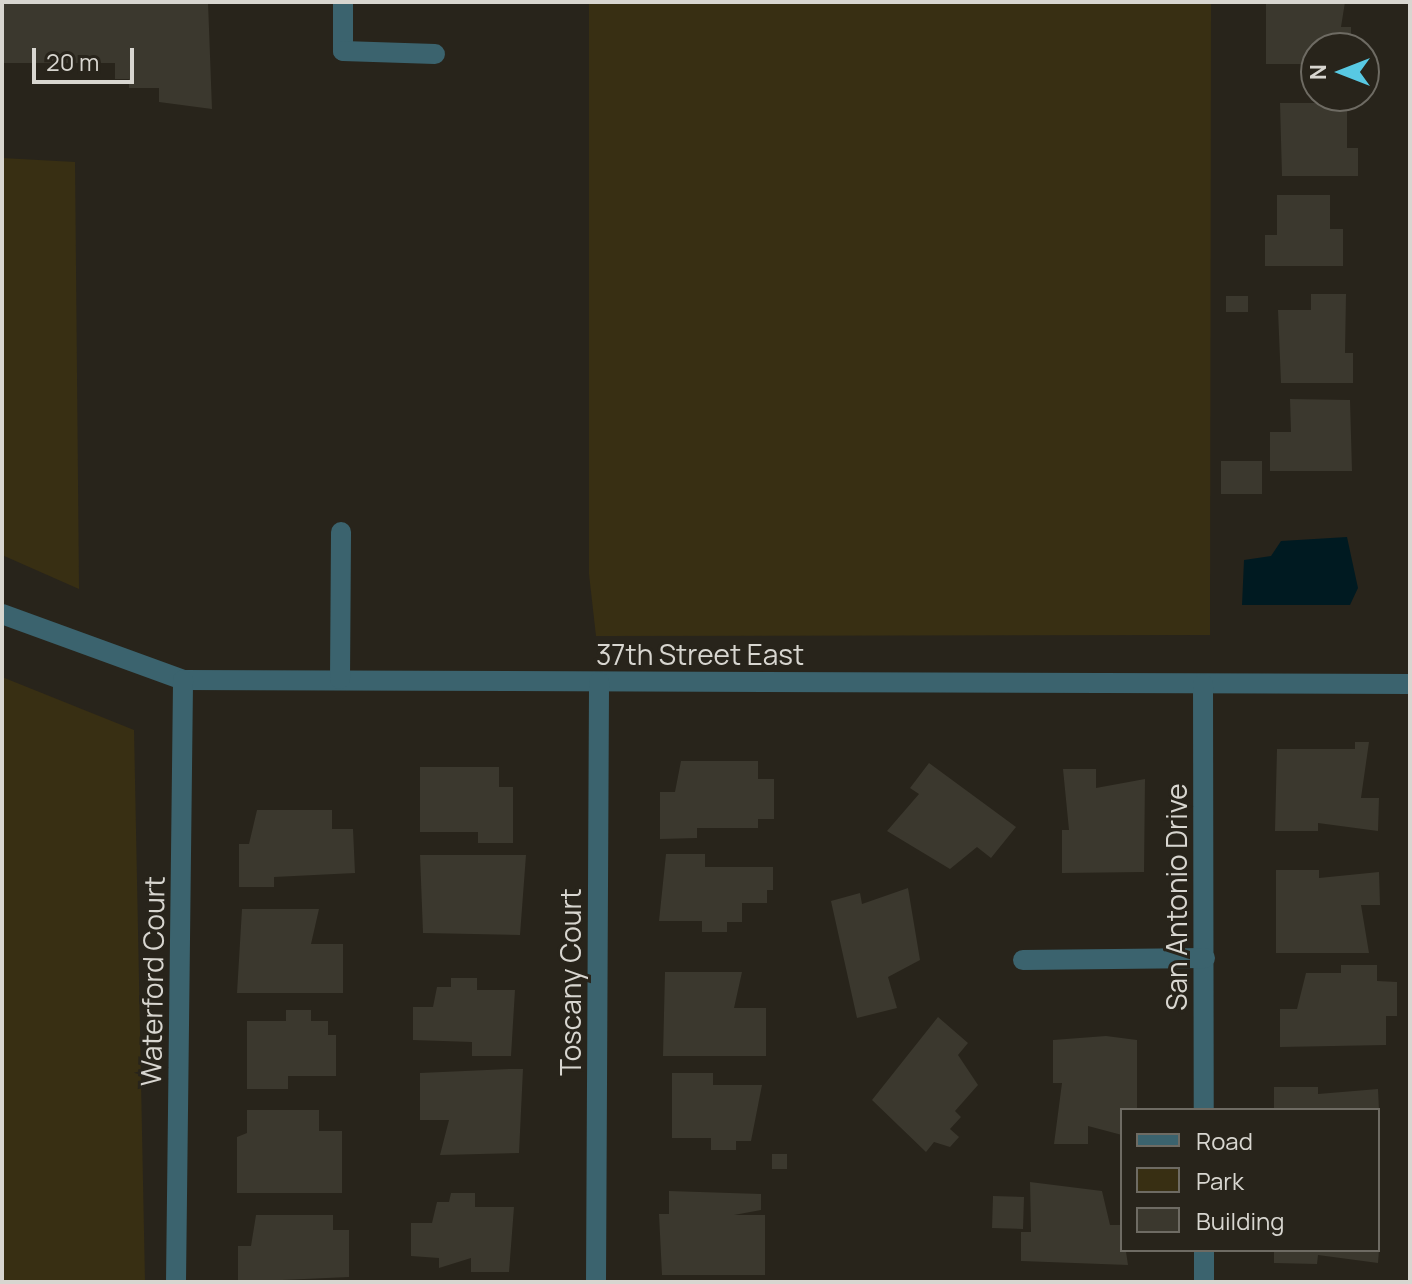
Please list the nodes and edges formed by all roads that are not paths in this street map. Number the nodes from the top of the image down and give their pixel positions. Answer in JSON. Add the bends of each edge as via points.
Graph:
{"nodes":[{"id":1,"x":343,"y":2,"type":"edge"},
{"id":2,"x":435,"y":54,"type":"dead end"},
{"id":3,"x":341,"y":532,"type":"dead end"},
{"id":4,"x":2,"y":614,"type":"edge"},
{"id":5,"x":340,"y":679,"type":"junction"},
{"id":6,"x":183,"y":680,"type":"junction"},
{"id":7,"x":599,"y":682,"type":"junction"},
{"id":8,"x":1203,"y":684,"type":"junction"},
{"id":9,"x":1410,"y":684,"type":"edge"},
{"id":10,"x":1205,"y":958,"type":"junction"},
{"id":11,"x":1023,"y":960,"type":"dead end"},
{"id":12,"x":1204,"y":1108,"type":"edge"},
{"id":13,"x":1204,"y":1252,"type":"edge"},
{"id":14,"x":176,"y":1282,"type":"edge"},
{"id":15,"x":596,"y":1282,"type":"edge"},
{"id":16,"x":1204,"y":1282,"type":"edge"}],
"edges":[{"from":1,"to":2,"type":"street","via":[[343,51]]},
{"from":3,"to":5,"type":"street"},
{"from":4,"to":6,"type":"street","name":"37th Street East"},
{"from":5,"to":6,"type":"street","name":"37th Street East"},
{"from":5,"to":7,"type":"street","name":"37th Street East"},
{"from":6,"to":14,"type":"street","name":"Waterford Court"},
{"from":7,"to":8,"type":"street","name":"37th Street East"},
{"from":7,"to":15,"type":"street","name":"Toscany Court"},
{"from":8,"to":9,"type":"street","name":"37th Street East"},
{"from":8,"to":10,"type":"street","name":"San Antonio Drive"},
{"from":10,"to":11,"type":"street"},
{"from":10,"to":12,"type":"street","name":"San Antonio Drive"},
{"from":13,"to":16,"type":"street"}]}
